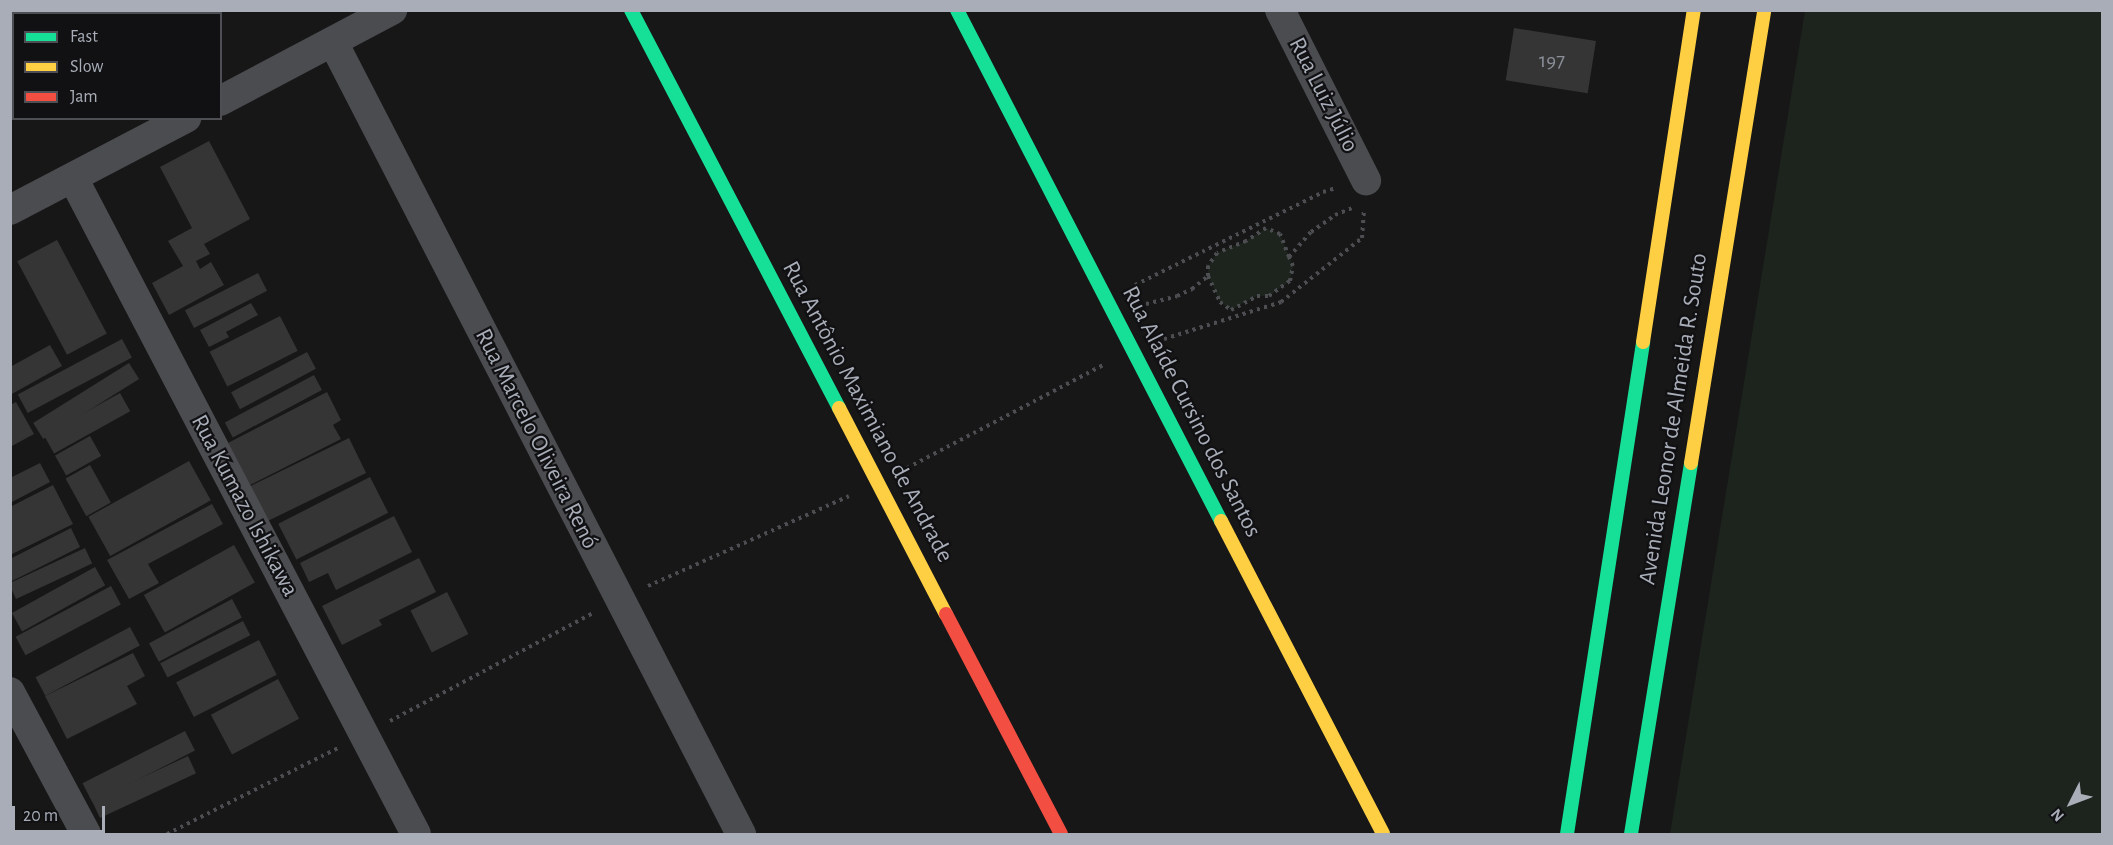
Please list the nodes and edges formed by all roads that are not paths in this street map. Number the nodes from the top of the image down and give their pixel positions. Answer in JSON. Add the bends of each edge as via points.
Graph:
{"nodes":[{"id":1,"x":392,"y":10,"type":"edge"},
{"id":2,"x":632,"y":10,"type":"edge"},
{"id":3,"x":957,"y":10,"type":"edge"},
{"id":4,"x":1280,"y":10,"type":"edge"},
{"id":5,"x":1694,"y":10,"type":"edge"},
{"id":6,"x":1764,"y":10,"type":"edge"},
{"id":7,"x":333,"y":42,"type":"junction"},
{"id":8,"x":222,"y":99,"type":"edge"},
{"id":9,"x":182,"y":120,"type":"edge"},
{"id":10,"x":73,"y":178,"type":"junction"},
{"id":11,"x":1360,"y":193,"type":"road end"},
{"id":12,"x":10,"y":210,"type":"edge"},
{"id":13,"x":10,"y":692,"type":"edge"},
{"id":14,"x":86,"y":834,"type":"edge"},
{"id":15,"x":416,"y":834,"type":"edge"},
{"id":16,"x":741,"y":834,"type":"edge"},
{"id":17,"x":1061,"y":834,"type":"edge"},
{"id":18,"x":1383,"y":834,"type":"edge"},
{"id":19,"x":1567,"y":834,"type":"edge"},
{"id":20,"x":1630,"y":834,"type":"edge"}],
"edges":[{"from":1,"to":7,"type":"street"},
{"from":2,"to":17,"type":"street","name":"Rua Antônio Maximiano de Andrade"},
{"from":3,"to":18,"type":"street","name":"Rua Alaíde Cursino dos Santos"},
{"from":4,"to":11,"type":"street","name":"Rua Luiz Júlio"},
{"from":5,"to":19,"type":"street","name":"Avenida Leonor de Almeida R. Souto"},
{"from":6,"to":20,"type":"street","name":"Avenida Leonor de Almeida R. Souto"},
{"from":7,"to":8,"type":"street"},
{"from":7,"to":16,"type":"street","name":"Rua Marcelo Oliveira Renó"},
{"from":9,"to":10,"type":"street"},
{"from":10,"to":12,"type":"street"},
{"from":10,"to":15,"type":"street","name":"Rua Kumazo Ishikawa"},
{"from":13,"to":14,"type":"street"}]}
